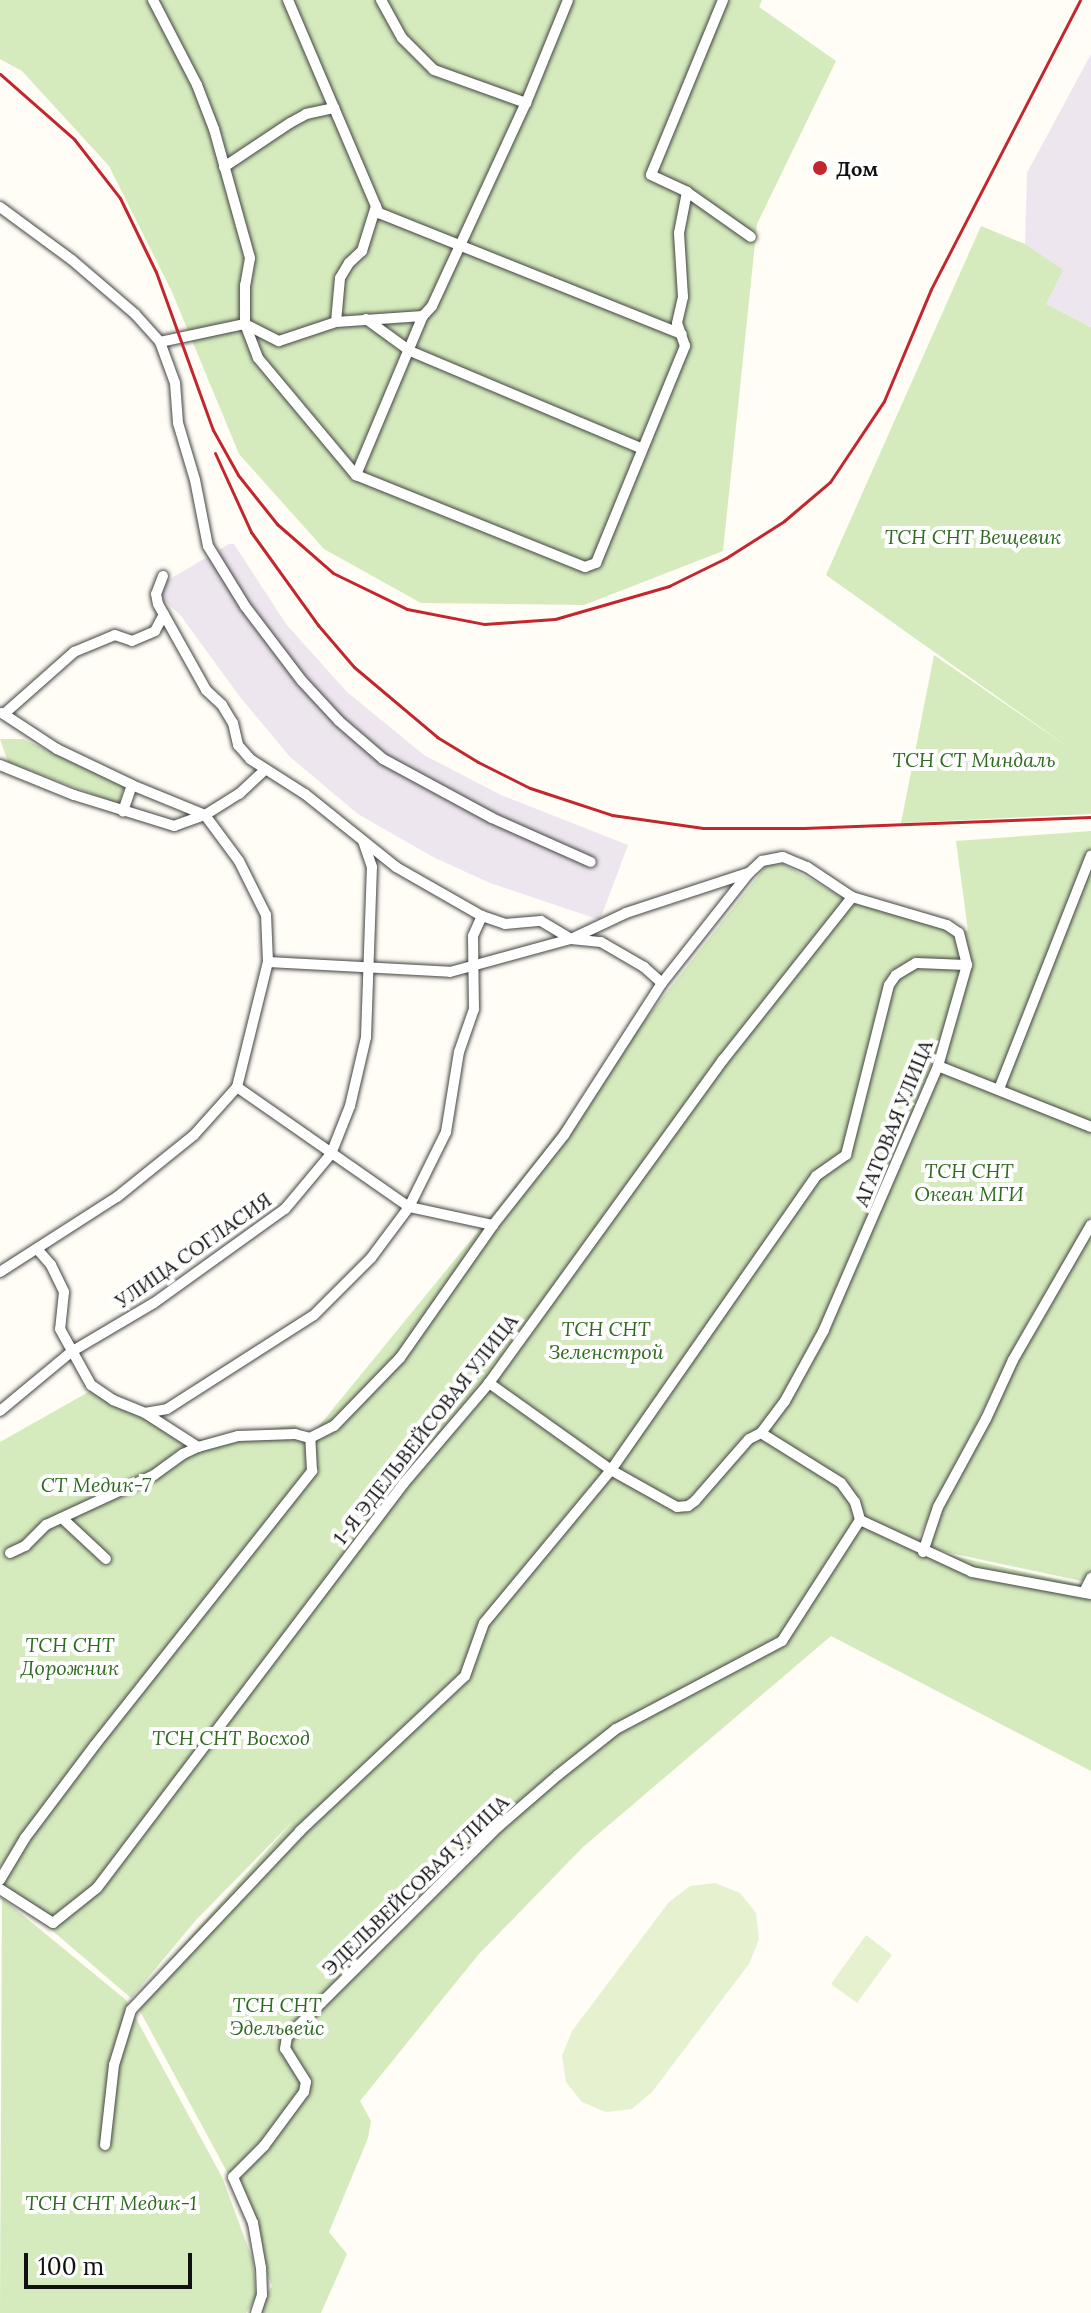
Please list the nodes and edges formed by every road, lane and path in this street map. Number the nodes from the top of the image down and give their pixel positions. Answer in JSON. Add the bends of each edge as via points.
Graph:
{"nodes":[{"id":1,"x":153,"y":0,"type":"edge"},
{"id":2,"x":288,"y":0,"type":"edge"},
{"id":3,"x":381,"y":0,"type":"edge"},
{"id":4,"x":723,"y":0,"type":"edge"},
{"id":5,"x":565,"y":1,"type":"edge"},
{"id":6,"x":526,"y":103,"type":"junction"},
{"id":7,"x":334,"y":108,"type":"junction"},
{"id":8,"x":224,"y":167,"type":"junction"},
{"id":9,"x":687,"y":192,"type":"junction"},
{"id":10,"x":376,"y":206,"type":"junction"},
{"id":11,"x":0,"y":207,"type":"edge"},
{"id":12,"x":751,"y":237,"type":"dead end"},
{"id":13,"x":458,"y":244,"type":"junction"},
{"id":14,"x":423,"y":316,"type":"junction"},
{"id":15,"x":366,"y":319,"type":"junction"},
{"id":16,"x":336,"y":322,"type":"junction"},
{"id":17,"x":245,"y":324,"type":"junction"},
{"id":18,"x":682,"y":334,"type":"junction"},
{"id":19,"x":160,"y":342,"type":"junction"},
{"id":20,"x":410,"y":351,"type":"junction"},
{"id":21,"x":641,"y":448,"type":"junction"},
{"id":22,"x":356,"y":475,"type":"junction"},
{"id":23,"x":163,"y":576,"type":"dead end"},
{"id":24,"x":164,"y":614,"type":"junction"},
{"id":25,"x":2,"y":713,"type":"edge"},
{"id":26,"x":0,"y":765,"type":"edge"},
{"id":27,"x":265,"y":770,"type":"junction"},
{"id":28,"x":132,"y":785,"type":"junction"},
{"id":29,"x":123,"y":811,"type":"junction"},
{"id":30,"x":205,"y":815,"type":"junction"},
{"id":31,"x":363,"y":841,"type":"junction"},
{"id":32,"x":1091,"y":855,"type":"edge"},
{"id":33,"x":591,"y":862,"type":"dead end"},
{"id":34,"x":749,"y":873,"type":"junction"},
{"id":35,"x":852,"y":897,"type":"junction"},
{"id":36,"x":482,"y":916,"type":"junction"},
{"id":37,"x":571,"y":939,"type":"junction"},
{"id":38,"x":268,"y":962,"type":"junction"},
{"id":39,"x":967,"y":965,"type":"junction"},
{"id":40,"x":472,"y":967,"type":"junction"},
{"id":41,"x":370,"y":969,"type":"junction"},
{"id":42,"x":662,"y":983,"type":"junction"},
{"id":43,"x":938,"y":1066,"type":"junction"},
{"id":44,"x":237,"y":1087,"type":"junction"},
{"id":45,"x":999,"y":1089,"type":"junction"},
{"id":46,"x":1091,"y":1127,"type":"edge"},
{"id":47,"x":331,"y":1154,"type":"junction"},
{"id":48,"x":409,"y":1207,"type":"junction"},
{"id":49,"x":493,"y":1225,"type":"junction"},
{"id":50,"x":1091,"y":1225,"type":"edge"},
{"id":51,"x":38,"y":1250,"type":"junction"},
{"id":52,"x":0,"y":1272,"type":"edge"},
{"id":53,"x":71,"y":1352,"type":"junction"},
{"id":54,"x":489,"y":1383,"type":"junction"},
{"id":55,"x":0,"y":1411,"type":"edge"},
{"id":56,"x":145,"y":1413,"type":"junction"},
{"id":57,"x":761,"y":1433,"type":"junction"},
{"id":58,"x":310,"y":1438,"type":"junction"},
{"id":59,"x":198,"y":1447,"type":"junction"},
{"id":60,"x":611,"y":1470,"type":"junction"},
{"id":61,"x":62,"y":1518,"type":"junction"},
{"id":62,"x":860,"y":1520,"type":"junction"},
{"id":63,"x":923,"y":1552,"type":"junction"},
{"id":64,"x":10,"y":1553,"type":"dead end"},
{"id":65,"x":106,"y":1559,"type":"dead end"},
{"id":66,"x":1091,"y":1578,"type":"edge"},
{"id":67,"x":1087,"y":1593,"type":"edge"},
{"id":68,"x":0,"y":1880,"type":"edge"},
{"id":69,"x":0,"y":1889,"type":"edge"},
{"id":70,"x":105,"y":2145,"type":"dead end"},
{"id":71,"x":256,"y":2313,"type":"edge"}],
"edges":[{"from":1,"to":8,"type":"street","via":[[197,85]]},
{"from":2,"to":7,"type":"street"},
{"from":3,"to":6,"type":"street","via":[[402,38],[434,70]]},
{"from":4,"to":9,"type":"street","via":[[651,175]]},
{"from":5,"to":6,"type":"street"},
{"from":6,"to":13,"type":"street"},
{"from":7,"to":8,"type":"street","via":[[306,114]]},
{"from":7,"to":10,"type":"street"},
{"from":8,"to":17,"type":"street","via":[[250,258]]},
{"from":9,"to":12,"type":"street"},
{"from":9,"to":18,"type":"street","via":[[679,233],[683,297],[677,323]]},
{"from":10,"to":13,"type":"street","via":[[379,213]]},
{"from":10,"to":16,"type":"street","via":[[362,251],[340,278]]},
{"from":11,"to":19,"type":"street","via":[[72,260]]},
{"from":13,"to":14,"type":"street"},
{"from":13,"to":18,"type":"street"},
{"from":14,"to":15,"type":"street"},
{"from":14,"to":20,"type":"street"},
{"from":15,"to":16,"type":"street"},
{"from":15,"to":20,"type":"street"},
{"from":16,"to":17,"type":"street","via":[[279,341]]},
{"from":17,"to":19,"type":"street"},
{"from":17,"to":22,"type":"street","via":[[258,358]]},
{"from":18,"to":21,"type":"street","via":[[685,346]]},
{"from":19,"to":33,"type":"street","via":[[175,383],[178,423],[208,546],[302,681],[383,759],[479,812]]},
{"from":20,"to":21,"type":"street"},
{"from":20,"to":22,"type":"street"},
{"from":21,"to":22,"type":"street","via":[[596,563],[585,567]]},
{"from":23,"to":24,"type":"street","via":[[156,594]]},
{"from":24,"to":25,"type":"street","via":[[155,631],[132,641],[115,635],[74,652]]},
{"from":24,"to":27,"type":"street","via":[[206,690],[233,723],[238,745]]},
{"from":25,"to":28,"type":"street","via":[[57,749]]},
{"from":26,"to":29,"type":"street"},
{"from":27,"to":30,"type":"street"},
{"from":27,"to":31,"type":"street","via":[[305,794]]},
{"from":28,"to":29,"type":"street"},
{"from":28,"to":30,"type":"street"},
{"from":29,"to":30,"type":"street","via":[[174,826]]},
{"from":30,"to":38,"type":"street","via":[[239,861],[266,915]]},
{"from":31,"to":36,"type":"street","via":[[396,867]]},
{"from":31,"to":41,"type":"street","name":"УЛИЦА СОГЛАСИЯ","via":[[372,867]]},
{"from":32,"to":45,"type":"street"},
{"from":34,"to":35,"type":"street","via":[[762,861],[783,857]]},
{"from":34,"to":37,"type":"street","via":[[626,913]]},
{"from":34,"to":42,"type":"street"},
{"from":35,"to":39,"type":"street","via":[[947,925],[959,933]]},
{"from":35,"to":54,"type":"street","name":"1-Я ЭДЕЛЬВЕЙСОВАЯ УЛИЦА","via":[[723,1060]]},
{"from":36,"to":37,"type":"street","via":[[505,924],[541,921]]},
{"from":36,"to":40,"type":"street","via":[[473,936]]},
{"from":37,"to":40,"type":"street"},
{"from":37,"to":42,"type":"street","via":[[601,942]]},
{"from":38,"to":41,"type":"street"},
{"from":38,"to":44,"type":"street"},
{"from":39,"to":43,"type":"street","name":"АГАТОВАЯ УЛИЦА"},
{"from":39,"to":60,"type":"street","via":[[916,963],[896,975],[889,985],[846,1155],[816,1176]]},
{"from":40,"to":41,"type":"street","via":[[450,972]]},
{"from":40,"to":48,"type":"street","via":[[474,1009],[459,1052],[446,1132]]},
{"from":41,"to":47,"type":"street","name":"УЛИЦА СОГЛАСИЯ","via":[[366,1037],[350,1106]]},
{"from":42,"to":49,"type":"street","via":[[564,1135]]},
{"from":43,"to":45,"type":"street"},
{"from":43,"to":57,"type":"street","name":"АГАТОВАЯ УЛИЦА","via":[[824,1330]]},
{"from":44,"to":47,"type":"street"},
{"from":44,"to":51,"type":"street","via":[[194,1135],[117,1197]]},
{"from":45,"to":46,"type":"street"},
{"from":47,"to":48,"type":"street"},
{"from":47,"to":53,"type":"street","name":"УЛИЦА СОГЛАСИЯ","via":[[285,1209],[154,1303]]},
{"from":48,"to":49,"type":"street"},
{"from":48,"to":56,"type":"street","via":[[371,1258],[314,1315],[167,1409]]},
{"from":49,"to":58,"type":"street","via":[[400,1358],[334,1426]]},
{"from":50,"to":63,"type":"street","via":[[1013,1360],[938,1507]]},
{"from":51,"to":52,"type":"street"},
{"from":51,"to":53,"type":"street","via":[[64,1292],[60,1329]]},
{"from":53,"to":55,"type":"street","name":"УЛИЦА СОГЛАСИЯ"},
{"from":53,"to":56,"type":"street","via":[[91,1385]]},
{"from":54,"to":60,"type":"street","name":"АГАТОВАЯ УЛИЦА"},
{"from":54,"to":69,"type":"street","name":"1-Я ЭДЕЛЬВЕЙСОВАЯ УЛИЦА","via":[[395,1495],[97,1888],[53,1923]]},
{"from":56,"to":59,"type":"street"},
{"from":57,"to":60,"type":"street","name":"АГАТОВАЯ УЛИЦА","via":[[749,1439],[688,1506],[677,1507]]},
{"from":57,"to":62,"type":"street","via":[[841,1483]]},
{"from":58,"to":59,"type":"street","via":[[238,1436]]},
{"from":58,"to":68,"type":"street","via":[[312,1471],[95,1745]]},
{"from":59,"to":61,"type":"street","via":[[154,1475]]},
{"from":60,"to":70,"type":"street","via":[[484,1623],[465,1676],[300,1831],[131,2010],[114,2065]]},
{"from":61,"to":64,"type":"street"},
{"from":61,"to":65,"type":"street"},
{"from":62,"to":63,"type":"street"},
{"from":62,"to":71,"type":"street","name":"ЭДЕЛЬВЕЙСОВАЯ УЛИЦА","via":[[782,1641],[616,1729],[558,1775],[290,2032],[285,2049],[306,2082],[304,2092],[233,2177],[253,2223],[261,2268]]},
{"from":63,"to":67,"type":"street","via":[[972,1572]]},
{"from":66,"to":67,"type":"street"}]}
